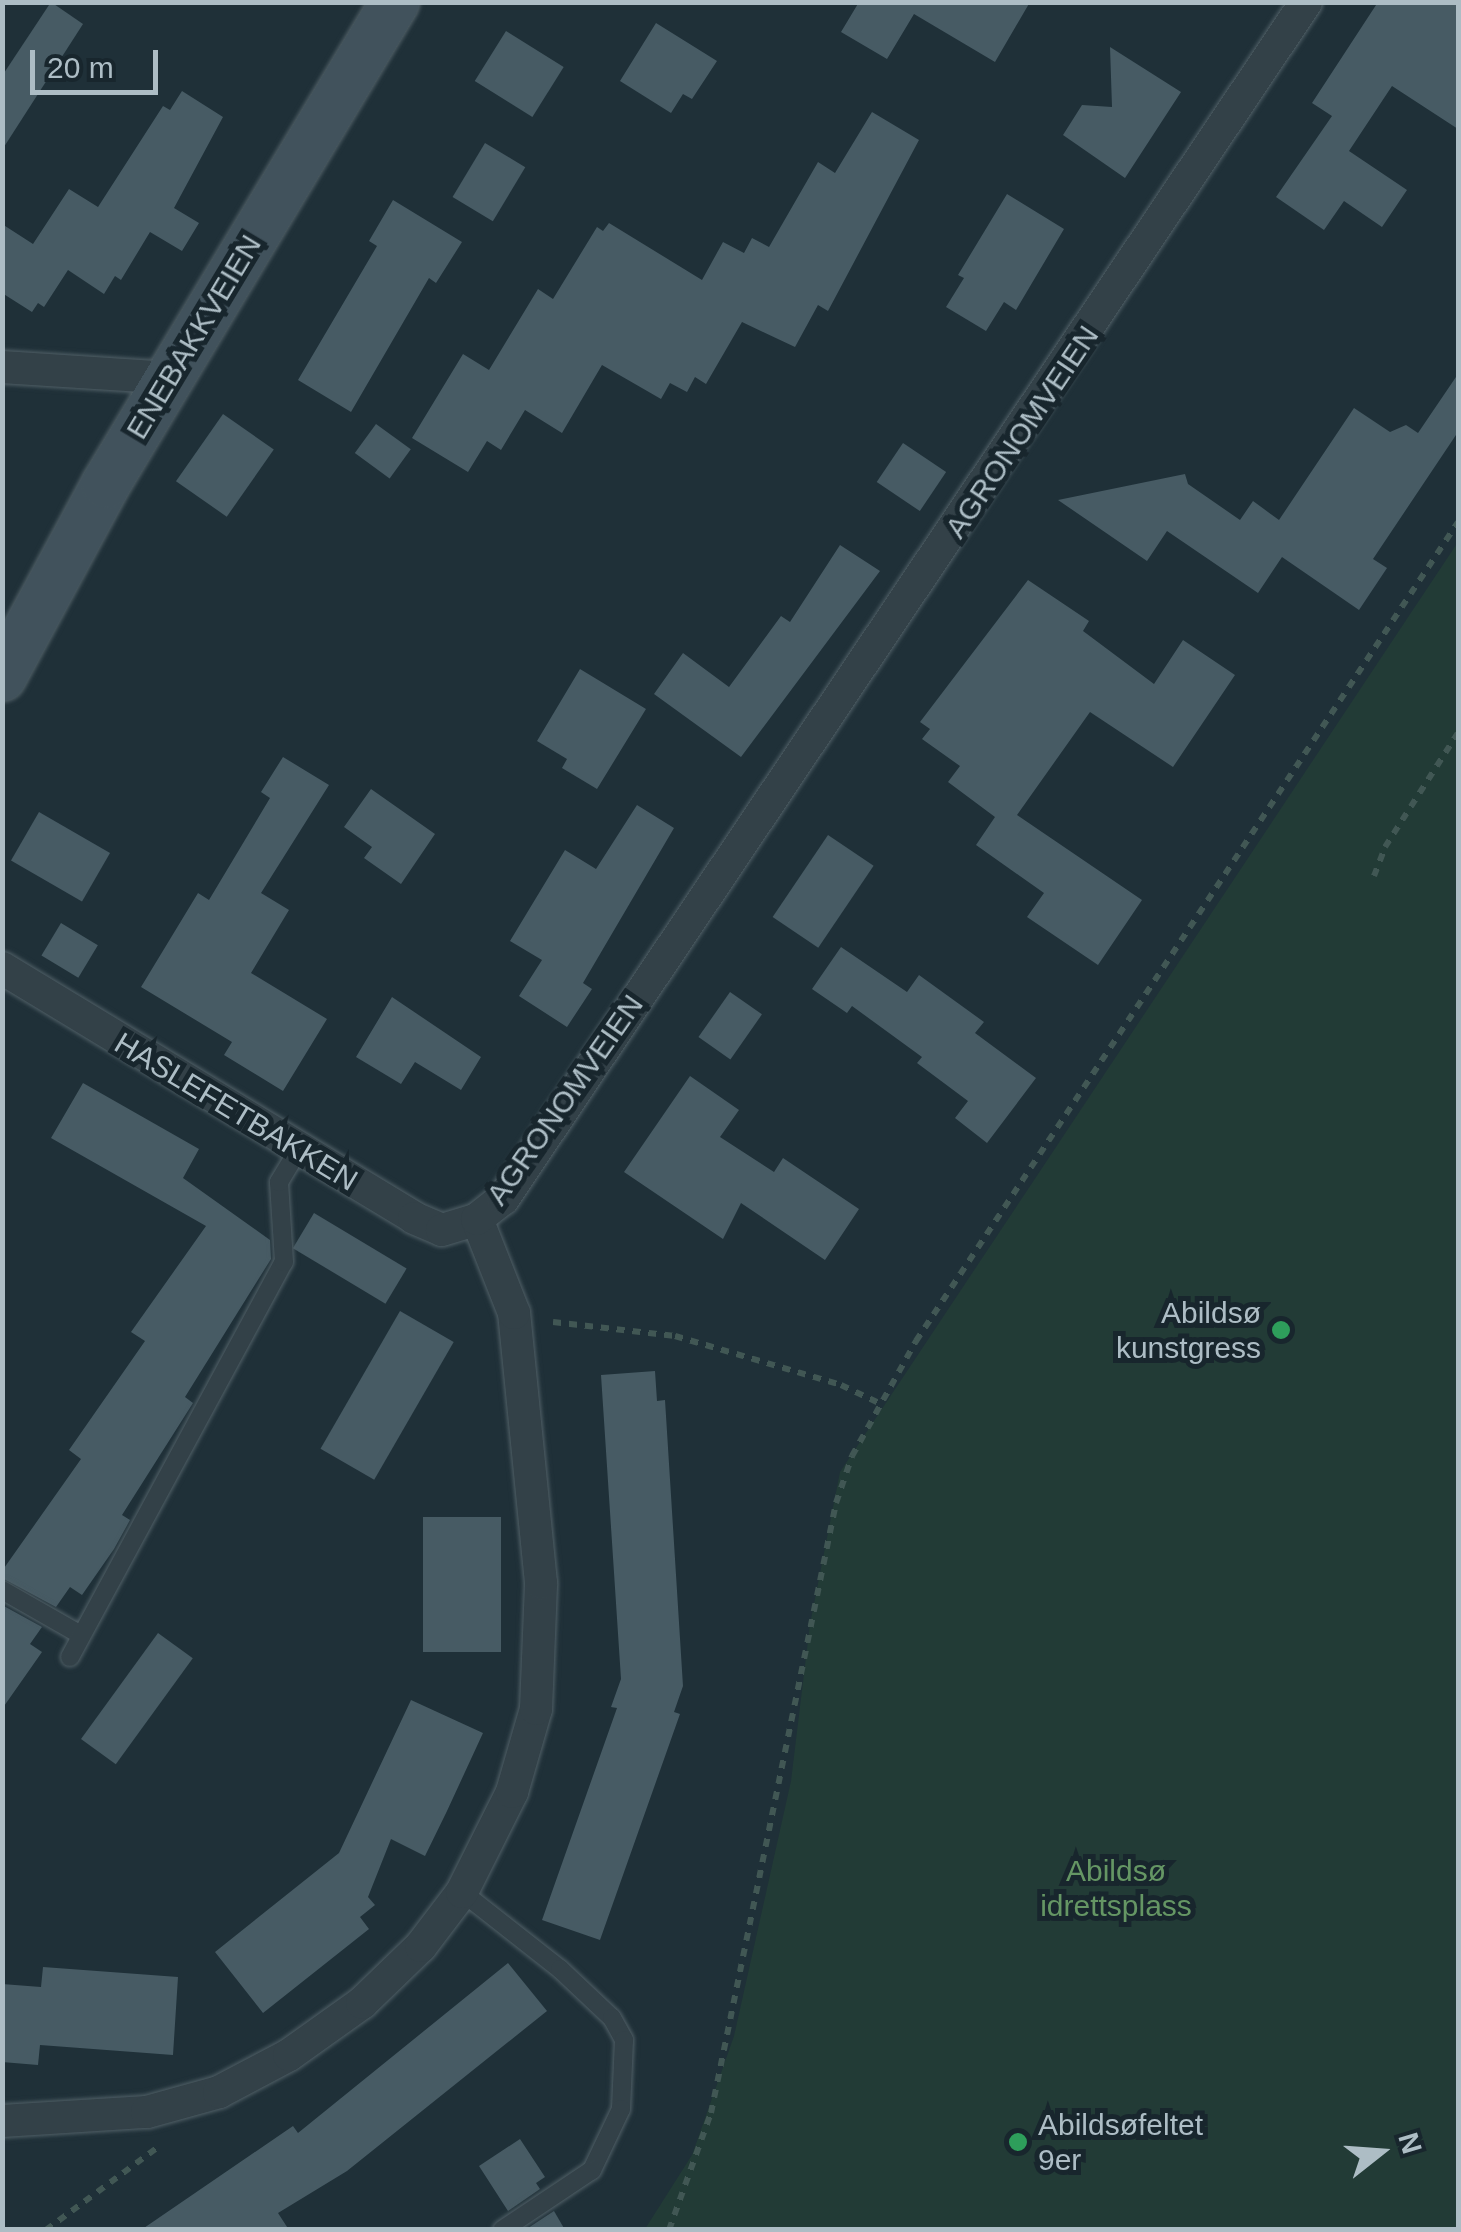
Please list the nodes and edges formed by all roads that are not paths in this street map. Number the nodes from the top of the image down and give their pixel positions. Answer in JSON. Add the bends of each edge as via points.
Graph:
{"nodes":[{"id":1,"x":395,"y":2,"type":"edge"},
{"id":2,"x":1306,"y":2,"type":"edge"},
{"id":3,"x":2,"y":367,"type":"edge"},
{"id":4,"x":170,"y":378,"type":"junction"},
{"id":5,"x":2,"y":678,"type":"edge"},
{"id":6,"x":2,"y":968,"type":"edge"},
{"id":7,"x":298,"y":1150,"type":"junction"},
{"id":8,"x":477,"y":1220,"type":"junction"},
{"id":9,"x":2,"y":1590,"type":"edge"},
{"id":10,"x":81,"y":1635,"type":"junction"},
{"id":11,"x":70,"y":1657,"type":"dead end"},
{"id":12,"x":462,"y":1892,"type":"junction"},
{"id":13,"x":2,"y":2121,"type":"edge"},
{"id":14,"x":502,"y":2230,"type":"edge"}],
"edges":[{"from":1,"to":4,"type":"main road","name":"ENEBAKKVEIEN"},
{"from":2,"to":8,"type":"street","name":"AGRONOMVEIEN","via":[[504,1199]]},
{"from":3,"to":4,"type":"street"},
{"from":4,"to":5,"type":"main road","name":"ENEBAKKVEIEN"},
{"from":6,"to":7,"type":"street","name":"HASLEFETBAKKEN"},
{"from":7,"to":8,"type":"street","name":"HASLEFETBAKKEN","via":[[442,1230]]},
{"from":7,"to":10,"type":"lane","via":[[279,1182],[284,1262]]},
{"from":8,"to":12,"type":"street","name":"AGRONOMVEIEN","via":[[514,1313],[541,1582],[536,1709],[512,1792]]},
{"from":9,"to":10,"type":"lane"},
{"from":10,"to":11,"type":"lane"},
{"from":12,"to":13,"type":"street","name":"AGRONOMVEIEN","via":[[421,1946],[362,2002],[290,2055],[191,2100],[147,2112]]},
{"from":12,"to":14,"type":"lane","via":[[560,1969],[612,2018],[624,2040],[622,2109],[592,2170]]}]}
